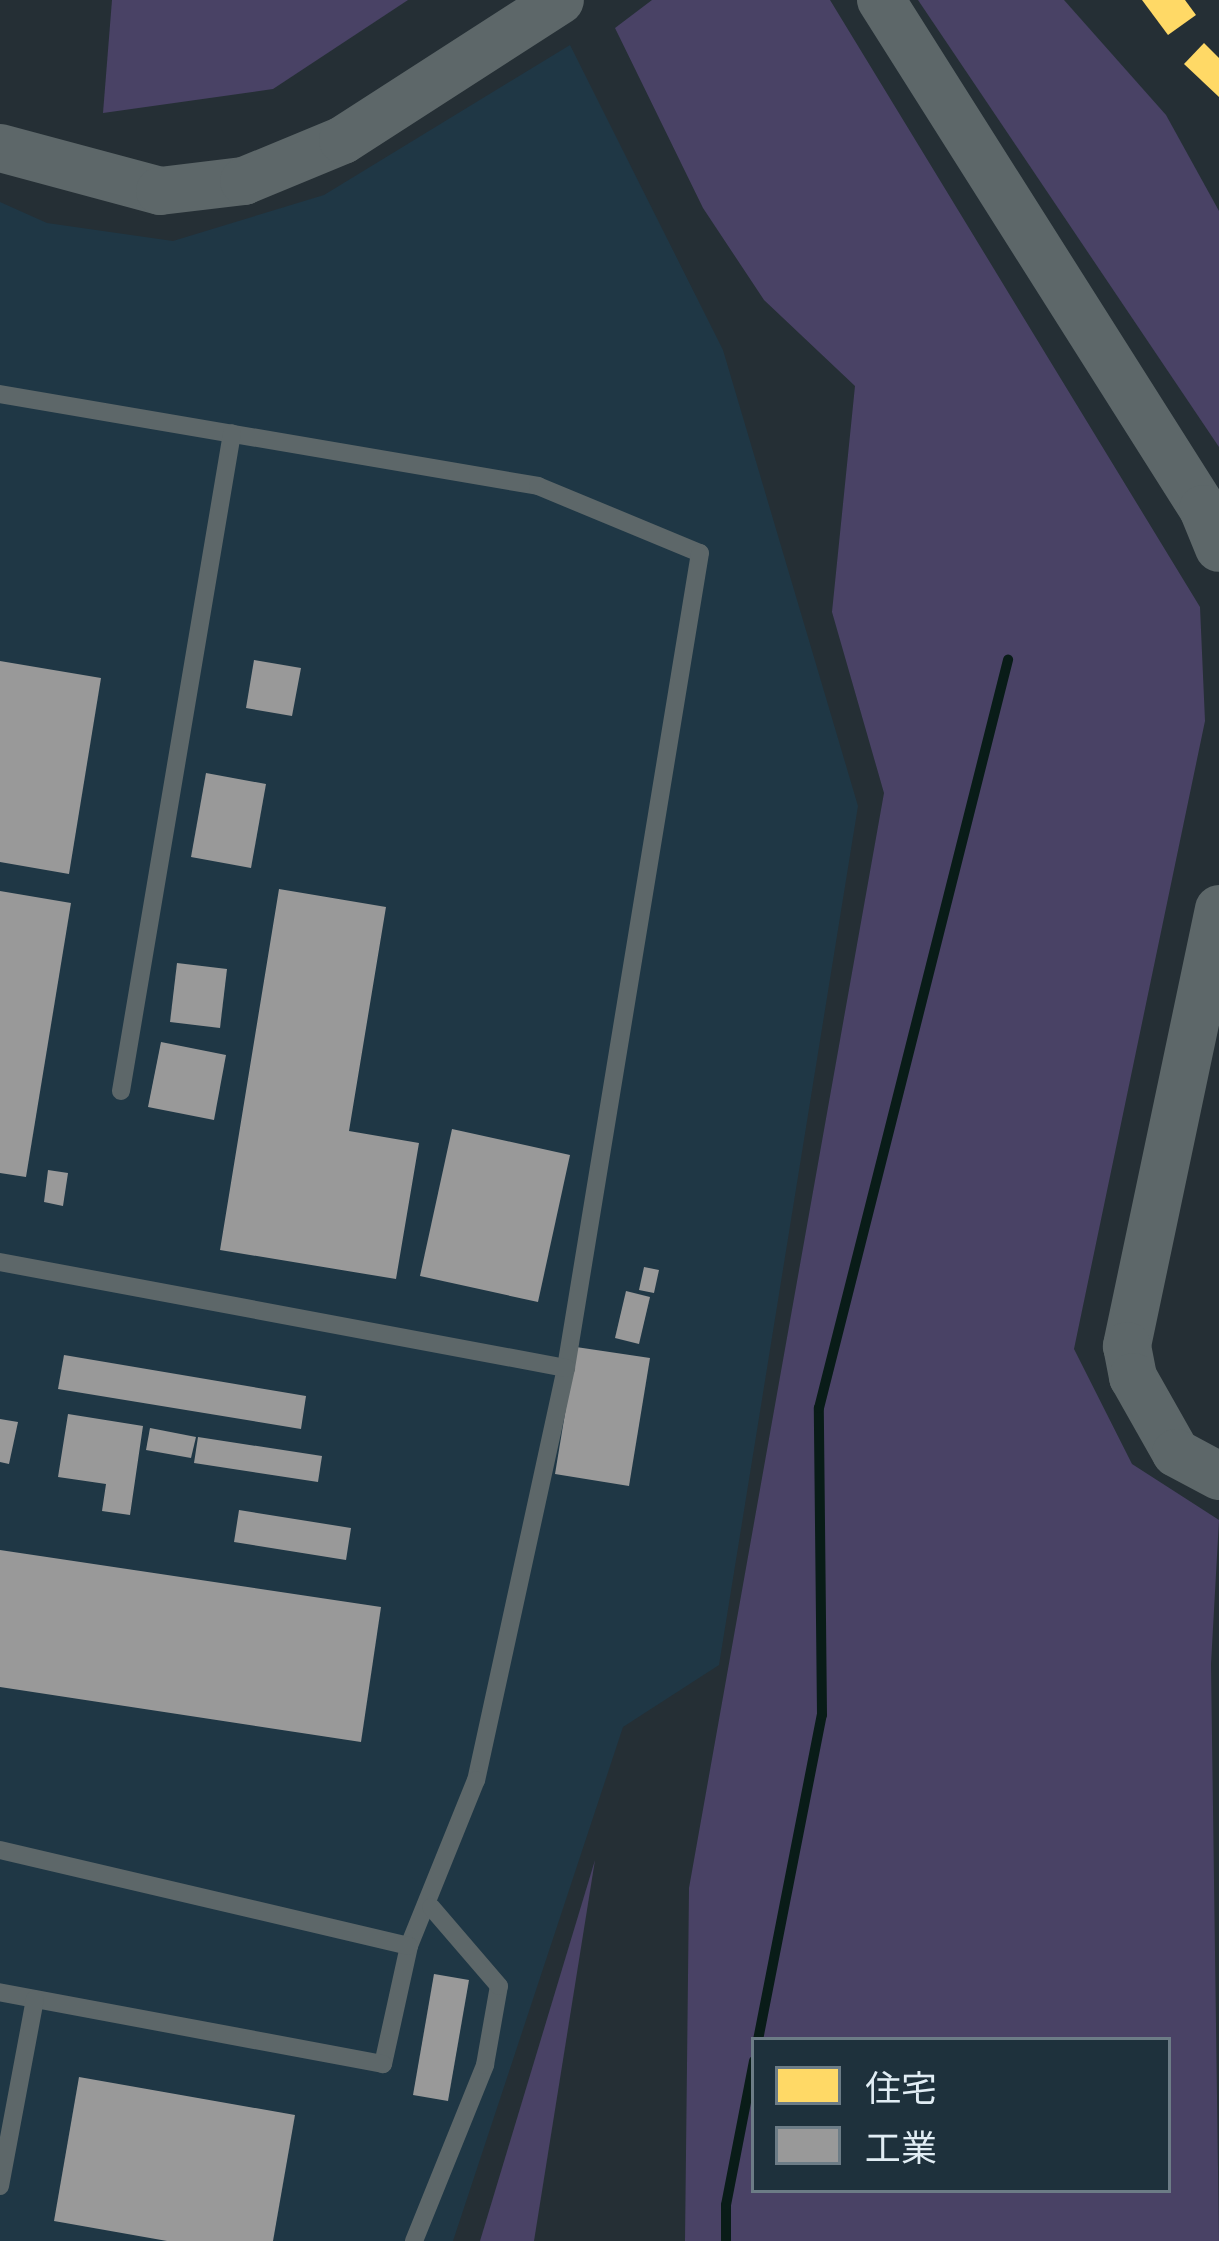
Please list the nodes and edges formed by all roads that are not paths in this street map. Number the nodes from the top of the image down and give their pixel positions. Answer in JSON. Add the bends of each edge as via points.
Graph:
{"nodes":[{"id":1,"x":560,"y":0,"type":"edge"},
{"id":2,"x":881,"y":0,"type":"edge"},
{"id":3,"x":0,"y":148,"type":"edge"},
{"id":4,"x":0,"y":394,"type":"edge"},
{"id":5,"x":232,"y":433,"type":"junction"},
{"id":6,"x":1219,"y":548,"type":"edge"},
{"id":7,"x":1219,"y":909,"type":"edge"},
{"id":8,"x":121,"y":1091,"type":"dead end"},
{"id":9,"x":0,"y":1262,"type":"edge"},
{"id":10,"x":566,"y":1368,"type":"junction"},
{"id":11,"x":1219,"y":1476,"type":"edge"},
{"id":12,"x":0,"y":1850,"type":"edge"},
{"id":13,"x":431,"y":1906,"type":"junction"},
{"id":14,"x":409,"y":1946,"type":"junction"},
{"id":15,"x":0,"y":1992,"type":"edge"},
{"id":16,"x":35,"y":1999,"type":"junction"},
{"id":17,"x":0,"y":2186,"type":"edge"},
{"id":18,"x":414,"y":2241,"type":"edge"}],
"edges":[{"from":1,"to":3,"type":"street","via":[[343,140],[244,181],[160,191]]},
{"from":2,"to":6,"type":"street","via":[[1203,508]]},
{"from":4,"to":5,"type":"lane"},
{"from":5,"to":8,"type":"lane"},
{"from":5,"to":10,"type":"lane","via":[[538,486],[700,553]]},
{"from":7,"to":11,"type":"street","via":[[1127,1346],[1133,1377],[1176,1453]]},
{"from":9,"to":10,"type":"lane"},
{"from":10,"to":13,"type":"lane","via":[[476,1780]]},
{"from":12,"to":14,"type":"lane"},
{"from":13,"to":14,"type":"lane"},
{"from":13,"to":18,"type":"lane","via":[[499,1986],[485,2065]]},
{"from":14,"to":16,"type":"lane","via":[[383,2064]]},
{"from":15,"to":16,"type":"lane"},
{"from":16,"to":17,"type":"lane"}]}
